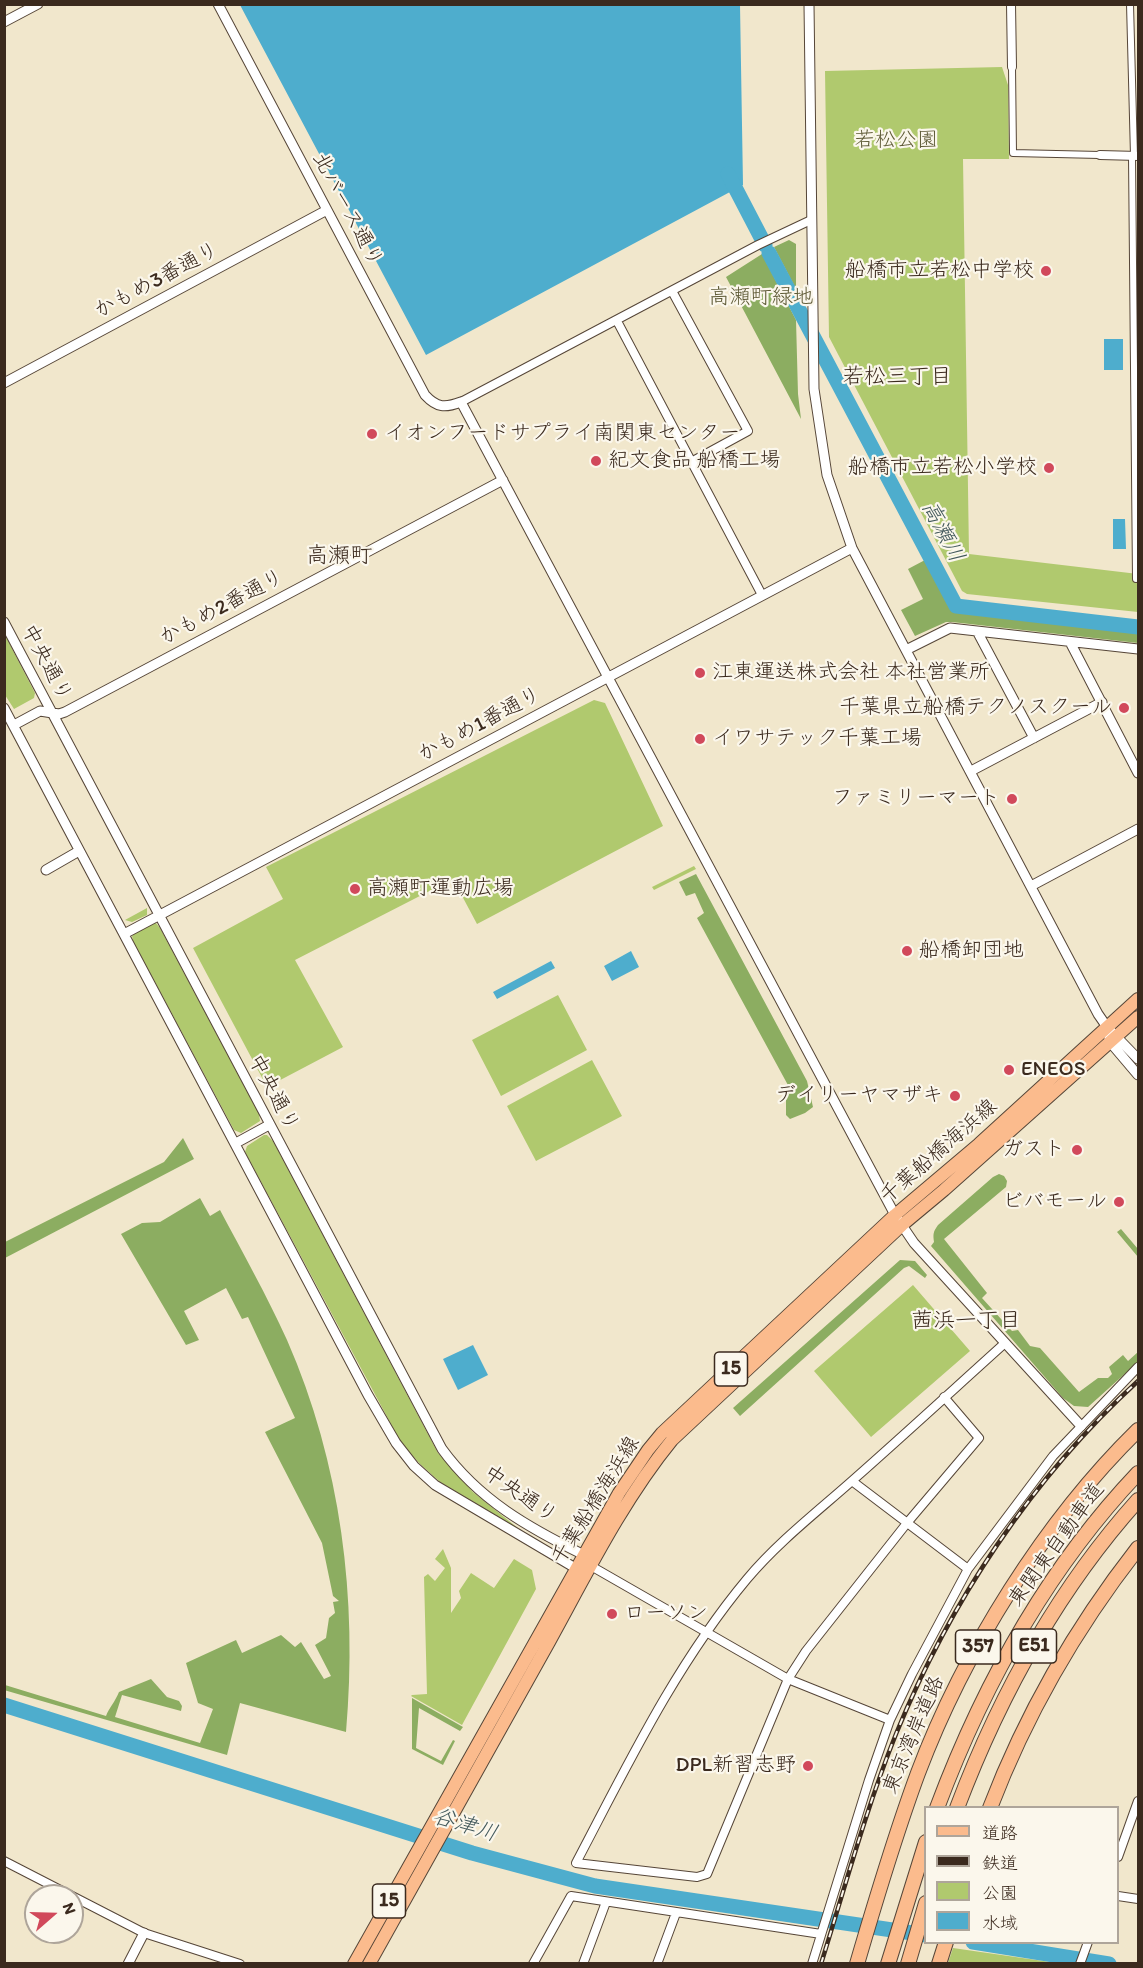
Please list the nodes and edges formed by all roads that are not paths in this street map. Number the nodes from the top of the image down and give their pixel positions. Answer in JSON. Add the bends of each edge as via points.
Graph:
{"nodes":[{"id":1,"x":38,"y":4,"type":"edge"},
{"id":2,"x":218,"y":4,"type":"edge"},
{"id":3,"x":809,"y":4,"type":"edge"},
{"id":4,"x":1011,"y":4,"type":"edge"},
{"id":5,"x":1130,"y":4,"type":"edge"},
{"id":6,"x":4,"y":22,"type":"edge"},
{"id":7,"x":1012,"y":67,"type":"joint"},
{"id":8,"x":1100,"y":155,"type":"joint"},
{"id":9,"x":1135,"y":156,"type":"edge"},
{"id":10,"x":327,"y":210,"type":"junction"},
{"id":11,"x":811,"y":220,"type":"junction"},
{"id":12,"x":672,"y":291,"type":"junction"},
{"id":13,"x":617,"y":321,"type":"junction"},
{"id":14,"x":4,"y":383,"type":"edge"},
{"id":15,"x":461,"y":402,"type":"junction"},
{"id":16,"x":693,"y":461,"type":"junction"},
{"id":17,"x":503,"y":480,"type":"junction"},
{"id":18,"x":852,"y":548,"type":"junction"},
{"id":19,"x":1136,"y":579,"type":"dead end"},
{"id":20,"x":762,"y":596,"type":"junction"},
{"id":21,"x":4,"y":622,"type":"edge"},
{"id":22,"x":978,"y":633,"type":"junction"},
{"id":23,"x":1070,"y":642,"type":"junction"},
{"id":24,"x":1138,"y":649,"type":"edge"},
{"id":25,"x":906,"y":650,"type":"junction"},
{"id":26,"x":608,"y":678,"type":"junction"},
{"id":27,"x":1102,"y":702,"type":"junction"},
{"id":28,"x":4,"y":708,"type":"edge"},
{"id":29,"x":53,"y":714,"type":"junction"},
{"id":30,"x":14,"y":725,"type":"junction"},
{"id":31,"x":1034,"y":738,"type":"junction"},
{"id":32,"x":971,"y":771,"type":"junction"},
{"id":33,"x":1138,"y":773,"type":"edge"},
{"id":34,"x":1138,"y":829,"type":"edge"},
{"id":35,"x":79,"y":851,"type":"junction"},
{"id":36,"x":46,"y":870,"type":"dead end"},
{"id":37,"x":1031,"y":886,"type":"junction"},
{"id":38,"x":159,"y":915,"type":"junction"},
{"id":39,"x":124,"y":934,"type":"junction"},
{"id":40,"x":1138,"y":999,"type":"edge"},
{"id":41,"x":1138,"y":1017,"type":"edge"},
{"id":42,"x":1107,"y":1027,"type":"junction"},
{"id":43,"x":1114,"y":1039,"type":"junction"},
{"id":44,"x":1138,"y":1059,"type":"edge"},
{"id":45,"x":1138,"y":1075,"type":"edge"},
{"id":46,"x":269,"y":1125,"type":"junction"},
{"id":47,"x":236,"y":1143,"type":"junction"},
{"id":48,"x":899,"y":1220,"type":"junction"},
{"id":49,"x":1005,"y":1343,"type":"junction"},
{"id":50,"x":1138,"y":1367,"type":"edge"},
{"id":51,"x":944,"y":1397,"type":"junction"},
{"id":52,"x":1081,"y":1426,"type":"junction"},
{"id":53,"x":1138,"y":1430,"type":"edge"},
{"id":54,"x":1138,"y":1473,"type":"edge"},
{"id":55,"x":852,"y":1481,"type":"junction"},
{"id":56,"x":1138,"y":1500,"type":"edge"},
{"id":57,"x":908,"y":1523,"type":"junction"},
{"id":58,"x":1138,"y":1548,"type":"edge"},
{"id":59,"x":584,"y":1555,"type":"junction"},
{"id":60,"x":591,"y":1566,"type":"junction"},
{"id":61,"x":577,"y":1569,"type":"junction"},
{"id":62,"x":968,"y":1569,"type":"junction"},
{"id":63,"x":706,"y":1633,"type":"junction"},
{"id":64,"x":788,"y":1679,"type":"junction"},
{"id":65,"x":890,"y":1720,"type":"junction"},
{"id":66,"x":1138,"y":1801,"type":"edge"},
{"id":67,"x":938,"y":1806,"type":"edge"},
{"id":68,"x":958,"y":1806,"type":"edge"},
{"id":69,"x":991,"y":1806,"type":"edge"},
{"id":70,"x":438,"y":1828,"type":"junction"},
{"id":71,"x":430,"y":1842,"type":"junction"},
{"id":72,"x":924,"y":1848,"type":"edge"},
{"id":73,"x":1119,"y":1854,"type":"edge"},
{"id":74,"x":4,"y":1861,"type":"edge"},
{"id":75,"x":1119,"y":1896,"type":"edge"},
{"id":76,"x":1138,"y":1899,"type":"edge"},
{"id":77,"x":606,"y":1902,"type":"junction"},
{"id":78,"x":924,"y":1910,"type":"edge"},
{"id":79,"x":676,"y":1913,"type":"junction"},
{"id":80,"x":144,"y":1933,"type":"junction"},
{"id":81,"x":821,"y":1934,"type":"junction"},
{"id":82,"x":945,"y":1944,"type":"edge"},
{"id":83,"x":1087,"y":1944,"type":"edge"},
{"id":84,"x":858,"y":1959,"type":"edge"},
{"id":85,"x":128,"y":1964,"type":"edge"},
{"id":86,"x":240,"y":1964,"type":"edge"},
{"id":87,"x":354,"y":1964,"type":"edge"},
{"id":88,"x":369,"y":1964,"type":"edge"},
{"id":89,"x":533,"y":1964,"type":"edge"},
{"id":90,"x":583,"y":1964,"type":"edge"},
{"id":91,"x":657,"y":1964,"type":"edge"},
{"id":92,"x":812,"y":1964,"type":"edge"},
{"id":93,"x":888,"y":1964,"type":"edge"},
{"id":94,"x":908,"y":1964,"type":"edge"},
{"id":95,"x":939,"y":1964,"type":"edge"},
{"id":96,"x":1080,"y":1964,"type":"edge"}],
"edges":[{"from":1,"to":6,"type":"street"},
{"from":2,"to":10,"type":"street","name":"北バース通り"},
{"from":3,"to":11,"type":"street"},
{"from":4,"to":7,"type":"street"},
{"from":5,"to":9,"type":"street"},
{"from":7,"to":8,"type":"street","via":[[1013,153]]},
{"from":8,"to":9,"type":"street"},
{"from":9,"to":19,"type":"street"},
{"from":10,"to":14,"type":"street","name":"かもめ3番通り"},
{"from":10,"to":15,"type":"street","name":"北バース通り","via":[[425,395],[443,408]]},
{"from":11,"to":12,"type":"street"},
{"from":11,"to":18,"type":"street","via":[[814,389],[827,476]]},
{"from":12,"to":13,"type":"street"},
{"from":12,"to":16,"type":"street","via":[[748,431]]},
{"from":13,"to":15,"type":"street"},
{"from":13,"to":16,"type":"street"},
{"from":15,"to":17,"type":"street"},
{"from":16,"to":20,"type":"street"},
{"from":17,"to":26,"type":"street"},
{"from":17,"to":29,"type":"street","name":"かもめ2番通り","via":[[75,706]]},
{"from":18,"to":20,"type":"street","name":"かもめ1番通り"},
{"from":18,"to":25,"type":"street"},
{"from":20,"to":26,"type":"street","name":"かもめ1番通り"},
{"from":21,"to":29,"type":"street","name":"中央通り"},
{"from":22,"to":23,"type":"street"},
{"from":22,"to":25,"type":"street","via":[[950,628]]},
{"from":22,"to":31,"type":"street"},
{"from":23,"to":24,"type":"street"},
{"from":23,"to":27,"type":"street"},
{"from":25,"to":32,"type":"street"},
{"from":26,"to":38,"type":"street","name":"かもめ1番通り"},
{"from":26,"to":48,"type":"street"},
{"from":27,"to":31,"type":"street"},
{"from":27,"to":33,"type":"street"},
{"from":28,"to":30,"type":"street","name":"中央通り"},
{"from":29,"to":30,"type":"street","name":"かもめ2番通り","via":[[40,711]]},
{"from":29,"to":38,"type":"street","name":"中央通り"},
{"from":30,"to":35,"type":"street","name":"中央通り"},
{"from":31,"to":32,"type":"street"},
{"from":32,"to":37,"type":"street"},
{"from":34,"to":37,"type":"street"},
{"from":35,"to":36,"type":"street"},
{"from":35,"to":39,"type":"street","name":"中央通り"},
{"from":37,"to":42,"type":"street"},
{"from":38,"to":39,"type":"street","name":"かもめ1番通り"},
{"from":38,"to":46,"type":"street","name":"中央通り"},
{"from":39,"to":47,"type":"street","name":"中央通り"},
{"from":40,"to":42,"type":"main road","name":"千葉船橋海浜線","number":"15"},
{"from":41,"to":43,"type":"main road","name":"千葉船橋海浜線","number":"15"},
{"from":42,"to":43,"type":"street"},
{"from":42,"to":48,"type":"main road","name":"千葉船橋海浜線","number":"15"},
{"from":43,"to":44,"type":"street"},
{"from":43,"to":45,"type":"street"},
{"from":43,"to":48,"type":"main road","name":"千葉船橋海浜線","number":"15","via":[[1013,1130]]},
{"from":46,"to":47,"type":"street"},
{"from":46,"to":59,"type":"street","name":"中央通り","via":[[434,1436],[455,1466],[497,1505]]},
{"from":47,"to":61,"type":"street","name":"中央通り","via":[[381,1420],[414,1466],[446,1493]]},
{"from":48,"to":49,"type":"street"},
{"from":48,"to":59,"type":"main road","name":"千葉船橋海浜線","number":"15","via":[[663,1432],[619,1493]]},
{"from":48,"to":60,"type":"main road","name":"千葉船橋海浜線","number":"15","via":[[672,1440]]},
{"from":49,"to":51,"type":"street"},
{"from":49,"to":52,"type":"street"},
{"from":50,"to":52,"type":"street"},
{"from":51,"to":55,"type":"street"},
{"from":51,"to":57,"type":"street","via":[[980,1438]]},
{"from":52,"to":62,"type":"street","via":[[1053,1456]]},
{"from":53,"to":84,"type":"highway","name":"東京湾岸道路","number":"357","via":[[1046,1539],[1004,1601],[949,1702],[918,1772]]},
{"from":54,"to":67,"type":"highway","name":"東関東自動車道","number":"E51","via":[[1068,1558],[1012,1644],[977,1711]]},
{"from":55,"to":57,"type":"street"},
{"from":55,"to":63,"type":"street","via":[[749,1577]]},
{"from":56,"to":68,"type":"highway","name":"東関東自動車道","number":"E51","via":[[1054,1612],[982,1745]]},
{"from":57,"to":62,"type":"street"},
{"from":57,"to":64,"type":"street"},
{"from":58,"to":69,"type":"highway","via":[[1045,1689]]},
{"from":59,"to":60,"type":"street"},
{"from":59,"to":61,"type":"main road","name":"千葉船橋海浜線","number":"15"},
{"from":60,"to":61,"type":"street"},
{"from":60,"to":63,"type":"street"},
{"from":60,"to":70,"type":"main road","name":"千葉船橋海浜線","number":"15"},
{"from":61,"to":70,"type":"main road","name":"千葉船橋海浜線","number":"15"},
{"from":62,"to":65,"type":"street"},
{"from":63,"to":64,"type":"street"},
{"from":63,"to":64,"type":"street","via":[[667,1695],[576,1863],[697,1877],[707,1874]]},
{"from":64,"to":65,"type":"street"},
{"from":65,"to":81,"type":"street"},
{"from":66,"to":73,"type":"street"},
{"from":70,"to":71,"type":"main road","name":"千葉船橋海浜線","number":"15"},
{"from":71,"to":87,"type":"main road","name":"千葉船橋海浜線","number":"15"},
{"from":71,"to":88,"type":"main road","name":"千葉船橋海浜線","number":"15"},
{"from":72,"to":93,"type":"highway"},
{"from":74,"to":80,"type":"street"},
{"from":75,"to":76,"type":"street"},
{"from":77,"to":79,"type":"street"},
{"from":77,"to":89,"type":"street","via":[[571,1896]]},
{"from":77,"to":90,"type":"street"},
{"from":78,"to":94,"type":"highway"},
{"from":79,"to":81,"type":"street"},
{"from":79,"to":91,"type":"street"},
{"from":80,"to":85,"type":"street"},
{"from":80,"to":86,"type":"street"},
{"from":81,"to":92,"type":"street"},
{"from":82,"to":95,"type":"highway"},
{"from":83,"to":96,"type":"street"}]}
